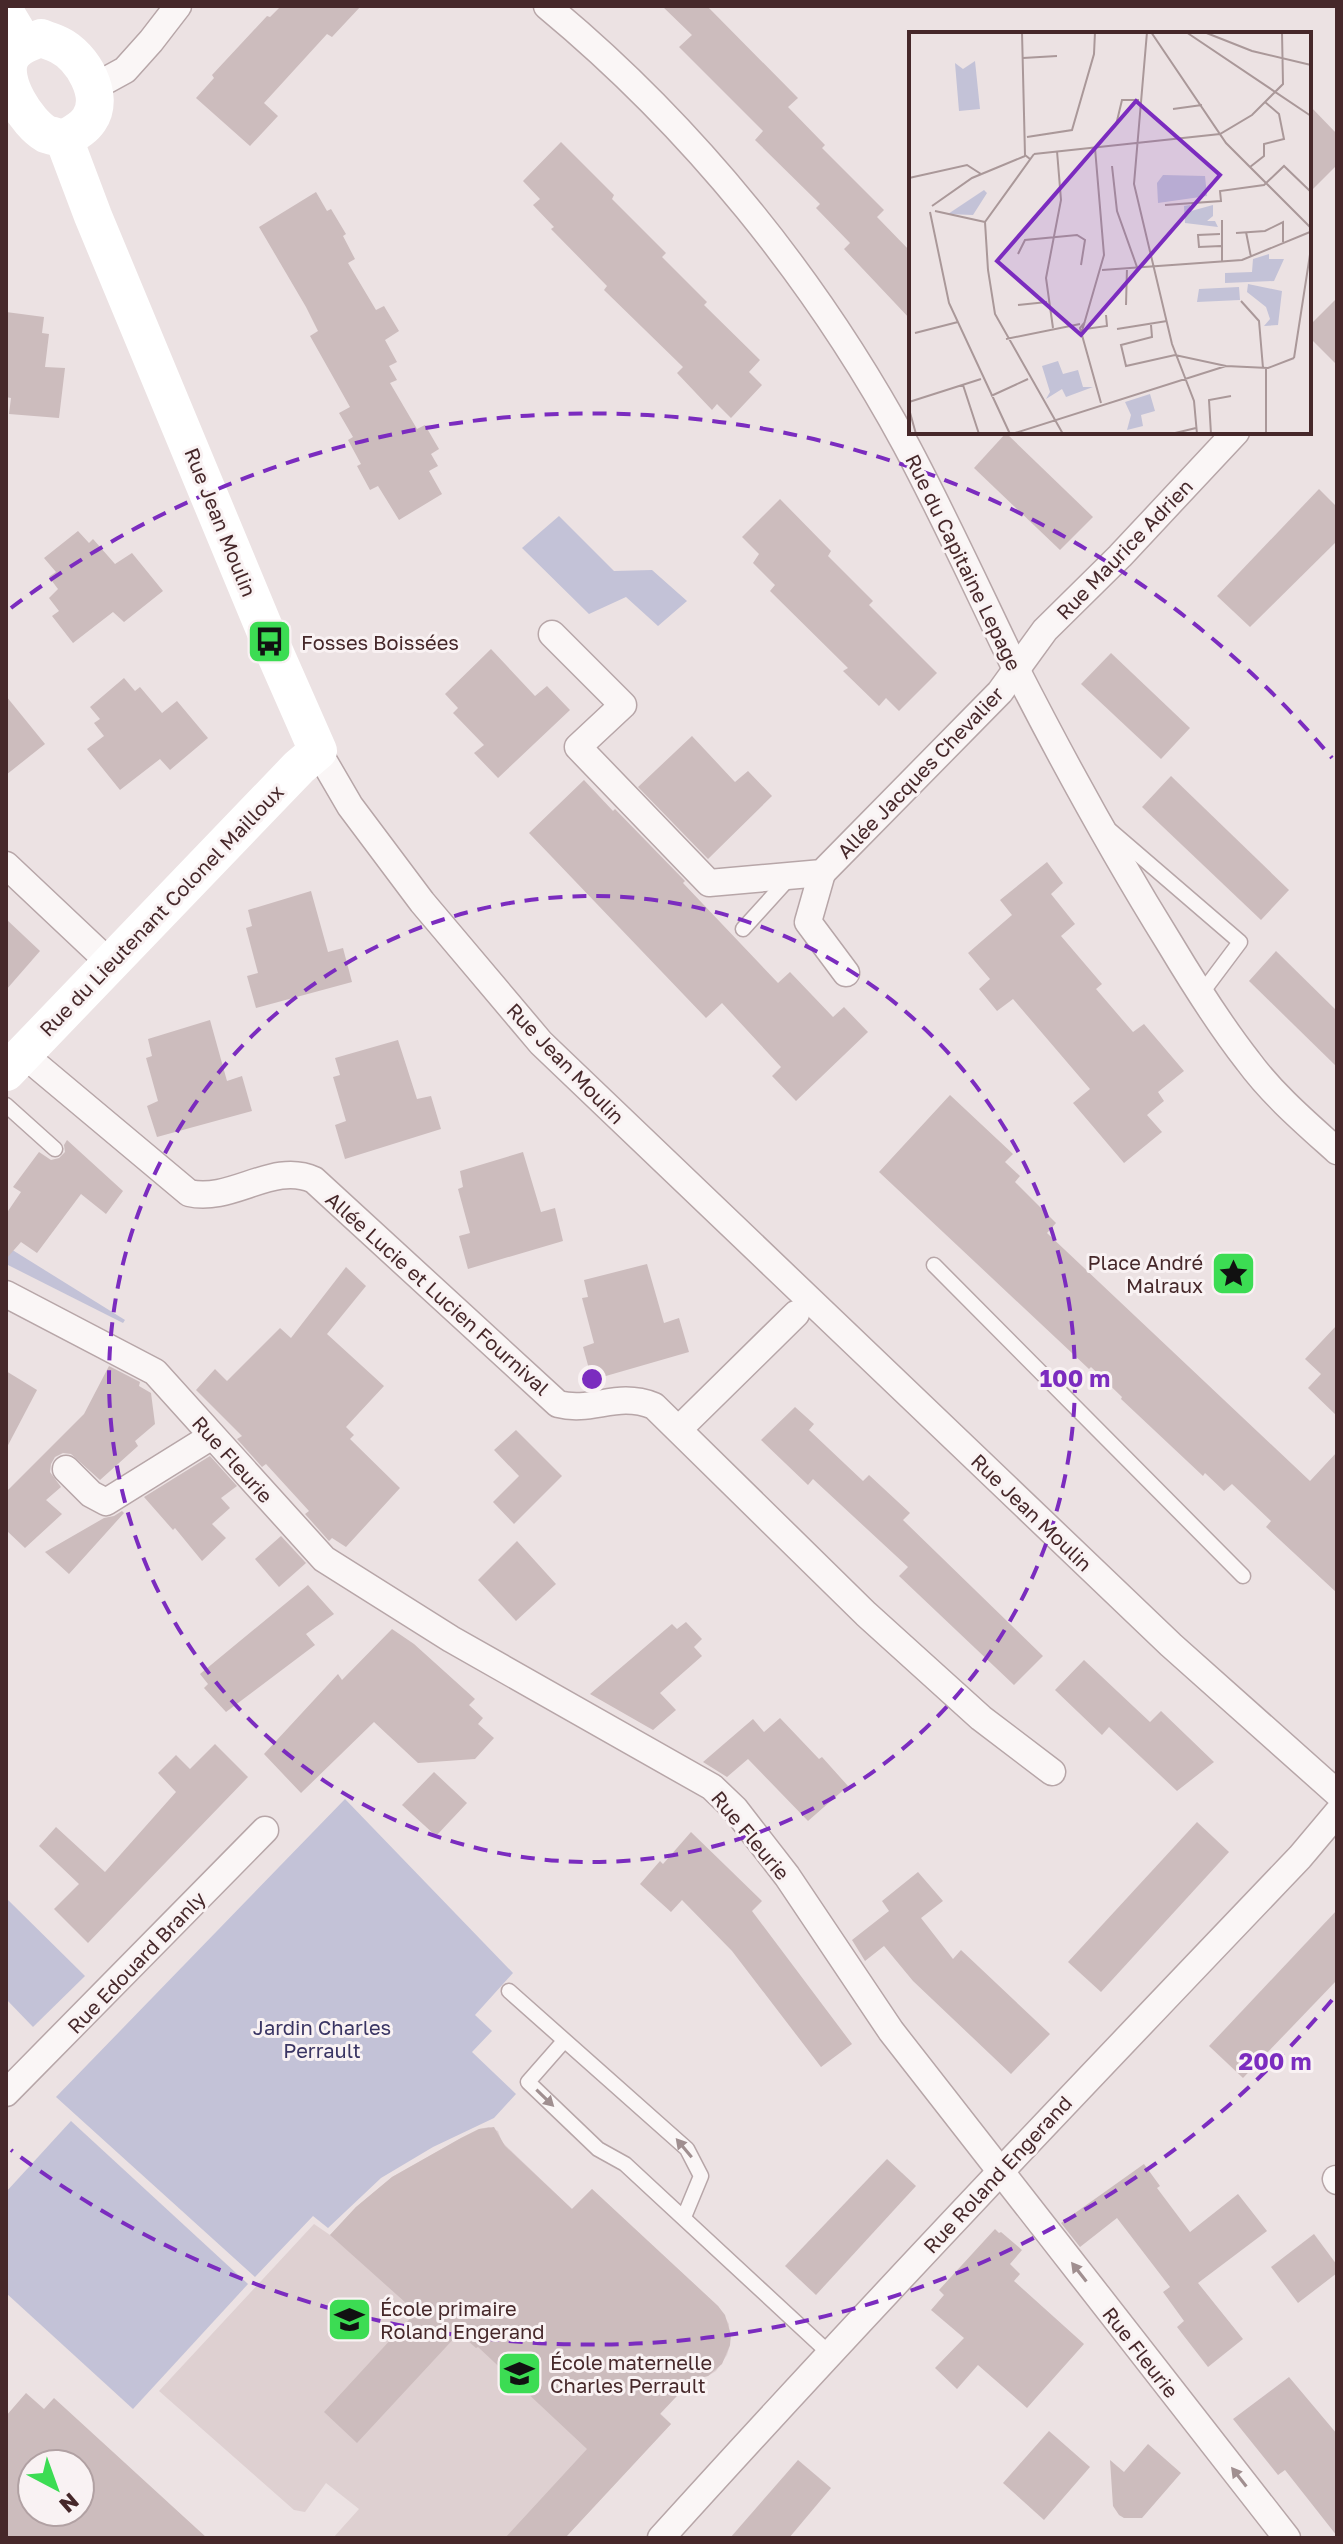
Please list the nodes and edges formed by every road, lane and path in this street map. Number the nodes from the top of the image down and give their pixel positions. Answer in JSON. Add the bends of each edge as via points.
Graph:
{"nodes":[{"id":1,"x":178,"y":6,"type":"edge"},
{"id":2,"x":547,"y":6,"type":"edge"},
{"id":3,"x":577,"y":15,"type":"edge"},
{"id":4,"x":15,"y":29,"type":"edge"},
{"id":5,"x":7,"y":78,"type":"edge"},
{"id":6,"x":94,"y":87,"type":"junction"},
{"id":7,"x":64,"y":139,"type":"junction"},
{"id":8,"x":1234,"y":434,"type":"edge"},
{"id":9,"x":552,"y":634,"type":"dead end"},
{"id":10,"x":1017,"y":669,"type":"junction"},
{"id":11,"x":318,"y":751,"type":"junction"},
{"id":12,"x":1096,"y":818,"type":"junction"},
{"id":13,"x":6,"y":865,"type":"edge"},
{"id":14,"x":822,"y":873,"type":"junction"},
{"id":15,"x":792,"y":876,"type":"junction"},
{"id":16,"x":743,"y":929,"type":"dead end"},
{"id":17,"x":111,"y":964,"type":"junction"},
{"id":18,"x":846,"y":973,"type":"dead end"},
{"id":19,"x":1201,"y":994,"type":"junction"},
{"id":20,"x":14,"y":1063,"type":"edge"},
{"id":21,"x":6,"y":1105,"type":"edge"},
{"id":22,"x":55,"y":1149,"type":"dead end"},
{"id":23,"x":1337,"y":1151,"type":"edge"},
{"id":24,"x":934,"y":1265,"type":"dead end"},
{"id":25,"x":6,"y":1294,"type":"edge"},
{"id":26,"x":796,"y":1314,"type":"dead end"},
{"id":27,"x":679,"y":1429,"type":"junction"},
{"id":28,"x":212,"y":1436,"type":"junction"},
{"id":29,"x":66,"y":1469,"type":"dead end"},
{"id":30,"x":1243,"y":1576,"type":"dead end"},
{"id":31,"x":1052,"y":1772,"type":"dead end"},
{"id":32,"x":1337,"y":1793,"type":"edge"},
{"id":33,"x":1337,"y":1813,"type":"edge"},
{"id":34,"x":265,"y":1830,"type":"dead end"},
{"id":35,"x":509,"y":1991,"type":"dead end"},
{"id":36,"x":564,"y":2041,"type":"junction"},
{"id":37,"x":6,"y":2093,"type":"edge"},
{"id":38,"x":999,"y":2171,"type":"junction"},
{"id":39,"x":684,"y":2217,"type":"junction"},
{"id":40,"x":829,"y":2353,"type":"junction"},
{"id":41,"x":661,"y":2538,"type":"edge"},
{"id":42,"x":1287,"y":2538,"type":"edge"}],
"edges":[{"from":1,"to":6,"type":"street","via":[[125,70]]},
{"from":2,"to":3,"type":"street","name":"Rue du Capitaine Lepage"},
{"from":3,"to":10,"type":"street","name":"Rue du Capitaine Lepage","via":[[767,233],[860,367],[906,445]]},
{"from":4,"to":5,"type":"street"},
{"from":4,"to":6,"type":"street","via":[[60,45]]},
{"from":5,"to":7,"type":"street","via":[[30,120],[46,134]]},
{"from":6,"to":7,"type":"street","via":[[92,117]]},
{"from":7,"to":11,"type":"street","name":"Rue Jean Moulin"},
{"from":8,"to":10,"type":"street","name":"Rue Maurice Adrien","via":[[1045,630]]},
{"from":9,"to":15,"type":"street","name":"Allée Jacques Chevalier","via":[[623,705],[578,747],[709,883]]},
{"from":10,"to":12,"type":"street","name":"Rue du Capitaine Lepage"},
{"from":10,"to":14,"type":"street","name":"Allée Jacques Chevalier"},
{"from":11,"to":17,"type":"street","name":"Rue du Lieutenant Colonel Mailloux"},
{"from":11,"to":32,"type":"street","name":"Rue Jean Moulin","via":[[350,806],[422,902],[541,1043],[1171,1645]]},
{"from":12,"to":19,"type":"street","name":"Rue du Capitaine Lepage"},
{"from":12,"to":19,"type":"lane","via":[[1240,942]]},
{"from":13,"to":17,"type":"street"},
{"from":14,"to":15,"type":"street","name":"Allée Jacques Chevalier"},
{"from":14,"to":18,"type":"street","name":"Allée Jacques Chevalier","via":[[808,922]]},
{"from":15,"to":16,"type":"lane"},
{"from":17,"to":20,"type":"street","name":"Rue du Lieutenant Colonel Mailloux"},
{"from":19,"to":23,"type":"street","name":"Rue du Capitaine Lepage","via":[[1249,1063]]},
{"from":20,"to":27,"type":"street","name":"Allée Lucie et Lucien Fournival","via":[[189,1193],[215,1195],[285,1174],[314,1180],[558,1404],[640,1400]]},
{"from":21,"to":22,"type":"lane"},
{"from":24,"to":30,"type":"lane"},
{"from":25,"to":28,"type":"street","name":"Rue Fleurie","via":[[155,1372]]},
{"from":26,"to":27,"type":"street"},
{"from":27,"to":31,"type":"street","name":"Allée Lucie et Lucien Fournival","via":[[866,1614],[981,1718]]},
{"from":28,"to":29,"type":"street","via":[[106,1502]]},
{"from":28,"to":38,"type":"street","name":"Rue Fleurie","via":[[324,1559],[451,1639],[712,1787],[787,1876],[891,2031]]},
{"from":33,"to":38,"type":"street","name":"Rue Roland Engerand"},
{"from":34,"to":37,"type":"street","name":"Rue Edouard Branly"},
{"from":35,"to":36,"type":"lane"},
{"from":39,"to":36,"type":"lane","one_way":true,"via":[[701,2176],[687,2149]]},
{"from":36,"to":39,"type":"lane","one_way":true,"via":[[528,2082],[598,2149],[625,2164]]},
{"from":38,"to":40,"type":"street","name":"Rue Roland Engerand"},
{"from":42,"to":38,"type":"street","name":"Rue Fleurie","one_way":true},
{"from":39,"to":40,"type":"lane"},
{"from":40,"to":41,"type":"street","name":"Rue Roland Engerand"}]}
